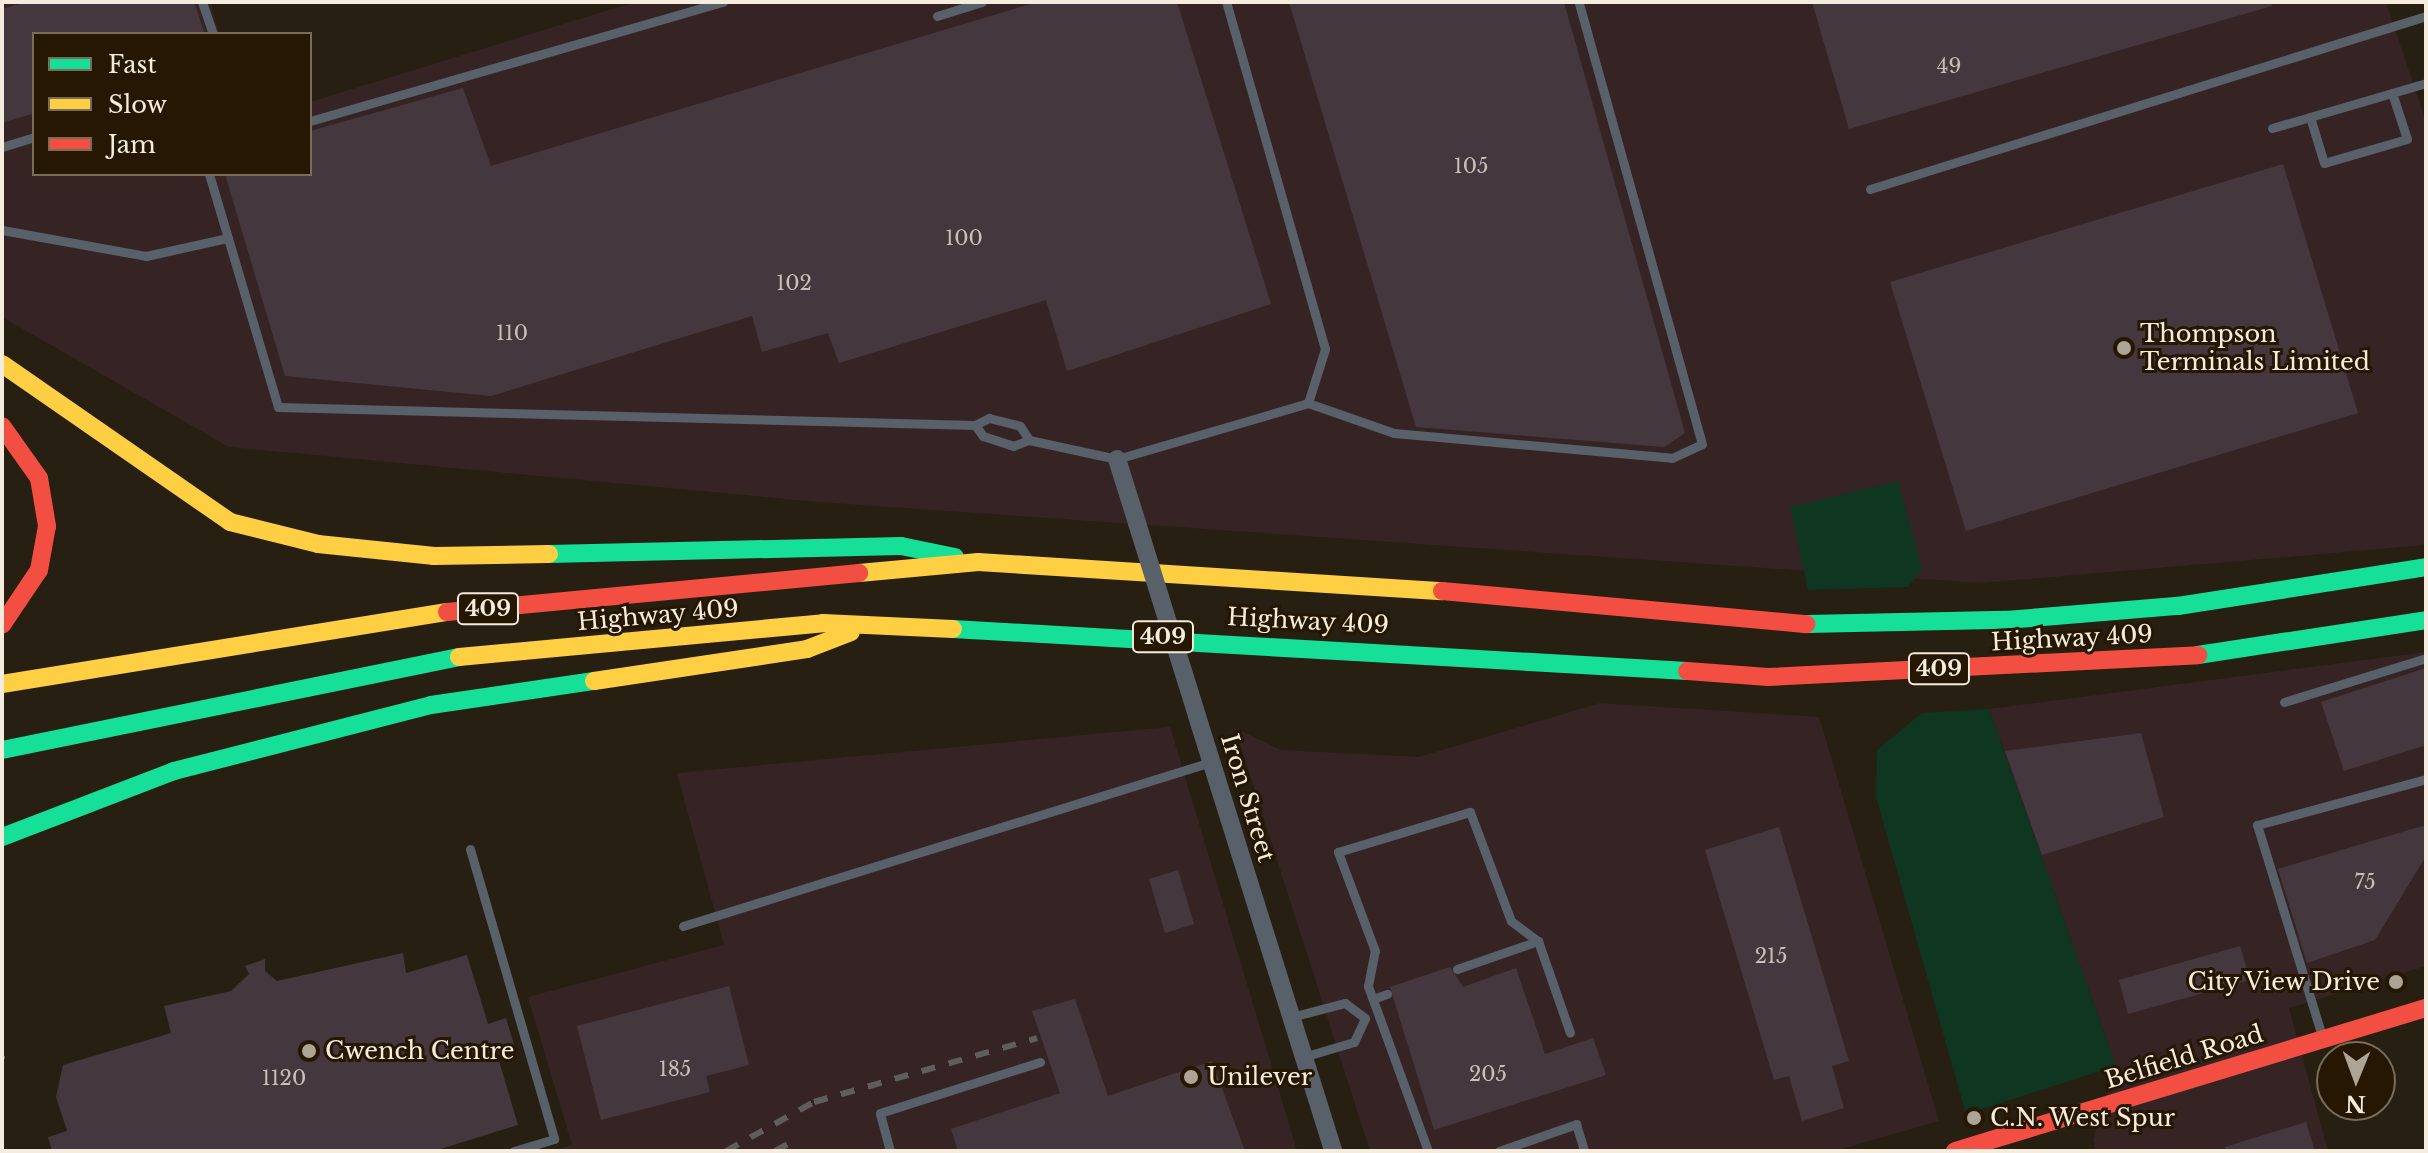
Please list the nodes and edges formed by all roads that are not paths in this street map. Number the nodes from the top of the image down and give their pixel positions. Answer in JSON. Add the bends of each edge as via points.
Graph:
{"nodes":[{"id":1,"x":202,"y":2,"type":"edge"},
{"id":2,"x":723,"y":2,"type":"edge"},
{"id":3,"x":982,"y":2,"type":"edge"},
{"id":4,"x":1226,"y":2,"type":"edge"},
{"id":5,"x":1579,"y":2,"type":"edge"},
{"id":6,"x":937,"y":16,"type":"dead end"},
{"id":7,"x":2426,"y":16,"type":"edge"},
{"id":8,"x":212,"y":32,"type":"edge"},
{"id":9,"x":2426,"y":83,"type":"edge"},
{"id":10,"x":2392,"y":93,"type":"junction"},
{"id":11,"x":2310,"y":117,"type":"junction"},
{"id":12,"x":312,"y":120,"type":"edge"},
{"id":13,"x":2272,"y":128,"type":"dead end"},
{"id":14,"x":32,"y":138,"type":"edge"},
{"id":15,"x":2,"y":147,"type":"edge"},
{"id":16,"x":210,"y":176,"type":"edge"},
{"id":17,"x":1870,"y":189,"type":"dead end"},
{"id":18,"x":2,"y":230,"type":"edge"},
{"id":19,"x":228,"y":238,"type":"junction"},
{"id":20,"x":2,"y":364,"type":"edge"},
{"id":21,"x":1308,"y":403,"type":"junction"},
{"id":22,"x":975,"y":425,"type":"junction"},
{"id":23,"x":2,"y":426,"type":"edge"},
{"id":24,"x":1029,"y":440,"type":"junction"},
{"id":25,"x":1117,"y":459,"type":"junction"},
{"id":26,"x":978,"y":562,"type":"junction"},
{"id":27,"x":2426,"y":567,"type":"edge"},
{"id":28,"x":2426,"y":620,"type":"edge"},
{"id":29,"x":877,"y":622,"type":"junction"},
{"id":30,"x":2,"y":625,"type":"edge"},
{"id":31,"x":2426,"y":658,"type":"edge"},
{"id":32,"x":2,"y":684,"type":"edge"},
{"id":33,"x":2284,"y":702,"type":"dead end"},
{"id":34,"x":2,"y":750,"type":"edge"},
{"id":35,"x":1211,"y":762,"type":"junction"},
{"id":36,"x":2426,"y":779,"type":"edge"},
{"id":37,"x":2,"y":837,"type":"edge"},
{"id":38,"x":470,"y":849,"type":"dead end"},
{"id":39,"x":683,"y":926,"type":"dead end"},
{"id":40,"x":1538,"y":941,"type":"junction"},
{"id":41,"x":1457,"y":969,"type":"dead end"},
{"id":42,"x":1387,"y":994,"type":"dead end"},
{"id":43,"x":1373,"y":999,"type":"junction"},
{"id":44,"x":2426,"y":1008,"type":"edge"},
{"id":45,"x":1378,"y":1015,"type":"junction"},
{"id":46,"x":1291,"y":1017,"type":"junction"},
{"id":47,"x":1365,"y":1018,"type":"junction"},
{"id":48,"x":1570,"y":1033,"type":"dead end"},
{"id":49,"x":2323,"y":1040,"type":"junction"},
{"id":50,"x":1303,"y":1057,"type":"junction"},
{"id":51,"x":1040,"y":1062,"type":"dead end"},
{"id":52,"x":514,"y":1151,"type":"edge"},
{"id":53,"x":890,"y":1151,"type":"edge"},
{"id":54,"x":1333,"y":1151,"type":"edge"},
{"id":55,"x":1428,"y":1151,"type":"edge"},
{"id":56,"x":1499,"y":1151,"type":"edge"},
{"id":57,"x":1584,"y":1151,"type":"edge"},
{"id":58,"x":1955,"y":1151,"type":"edge"}],
"edges":[{"from":1,"to":8,"type":"lane"},
{"from":2,"to":12,"type":"lane"},
{"from":3,"to":6,"type":"lane"},
{"from":4,"to":21,"type":"lane","via":[[1325,349]]},
{"from":5,"to":21,"type":"lane","via":[[1702,444],[1672,458],[1394,433]]},
{"from":7,"to":17,"type":"lane"},
{"from":9,"to":10,"type":"lane"},
{"from":10,"to":11,"type":"lane"},
{"from":10,"to":11,"type":"lane","via":[[2407,139],[2324,163]]},
{"from":11,"to":13,"type":"lane"},
{"from":14,"to":15,"type":"lane"},
{"from":16,"to":19,"type":"lane"},
{"from":18,"to":19,"type":"lane","via":[[146,256]]},
{"from":19,"to":22,"type":"lane","via":[[278,407]]},
{"from":20,"to":26,"type":"main road","via":[[230,522],[318,544],[434,556],[901,546]]},
{"from":21,"to":25,"type":"lane","via":[[1191,432]]},
{"from":22,"to":24,"type":"lane","via":[[983,436],[1013,446]]},
{"from":22,"to":24,"type":"lane","via":[[989,418],[1020,426]]},
{"from":23,"to":30,"type":"main road","via":[[39,478],[47,526],[39,570]]},
{"from":24,"to":25,"type":"lane"},
{"from":25,"to":35,"type":"street","name":"Iron Street","bridge":true},
{"from":26,"to":27,"type":"main road","name":"Highway 409","number":"409","via":[[1563,598],[1793,624],[2006,620],[2162,608]]},
{"from":26,"to":32,"type":"main road","name":"Highway 409","number":"409","via":[[393,617]]},
{"from":28,"to":29,"type":"main road","name":"Highway 409","number":"409","via":[[2182,657],[1768,677]]},
{"from":29,"to":34,"type":"main road","name":"Highway 409","number":"409","via":[[420,661]]},
{"from":29,"to":37,"type":"main road","via":[[807,649],[431,705],[174,771]]},
{"from":31,"to":33,"type":"lane"},
{"from":35,"to":39,"type":"lane"},
{"from":35,"to":46,"type":"street","name":"Iron Street"},
{"from":36,"to":49,"type":"lane","via":[[2257,825]]},
{"from":38,"to":52,"type":"lane","via":[[554,1139]]},
{"from":40,"to":41,"type":"lane"},
{"from":40,"to":43,"type":"lane","via":[[1511,921],[1470,812],[1338,852],[1375,951]]},
{"from":40,"to":48,"type":"lane"},
{"from":42,"to":43,"type":"lane"},
{"from":43,"to":45,"type":"lane"},
{"from":44,"to":49,"type":"main road","name":"Belfield Road"},
{"from":45,"to":47,"type":"lane"},
{"from":45,"to":55,"type":"lane"},
{"from":46,"to":47,"type":"lane","via":[[1345,1003]]},
{"from":46,"to":50,"type":"street","name":"Iron Street"},
{"from":47,"to":50,"type":"lane","via":[[1354,1042]]},
{"from":49,"to":58,"type":"main road","name":"Belfield Road"},
{"from":50,"to":54,"type":"street","name":"Iron Street"},
{"from":51,"to":53,"type":"lane","via":[[880,1113]]},
{"from":56,"to":57,"type":"lane","via":[[1576,1124]]}]}
